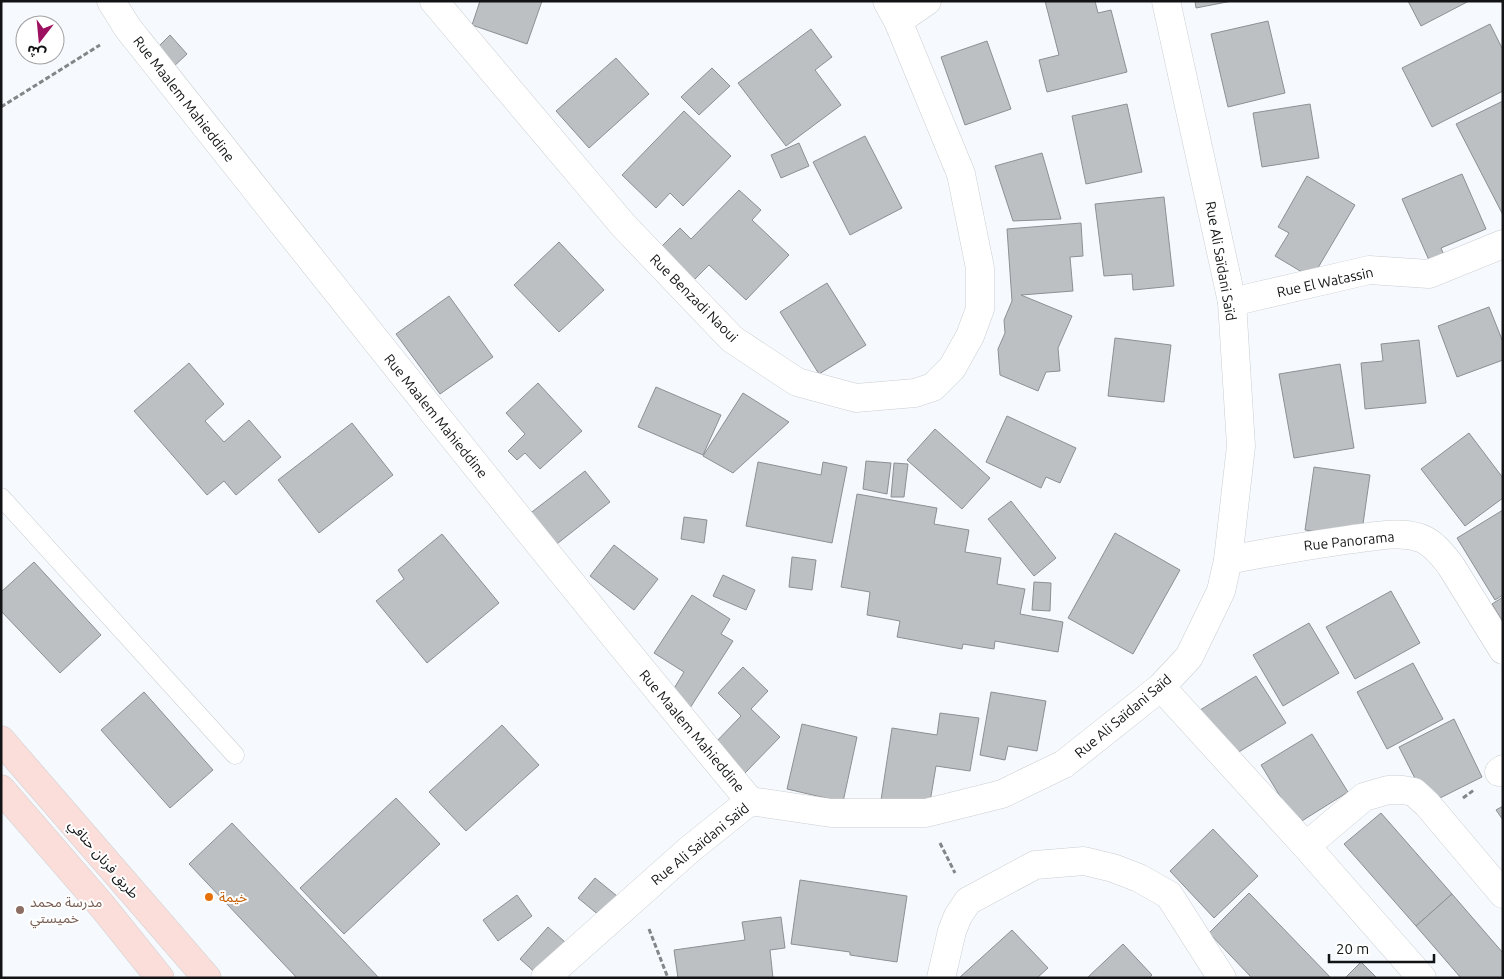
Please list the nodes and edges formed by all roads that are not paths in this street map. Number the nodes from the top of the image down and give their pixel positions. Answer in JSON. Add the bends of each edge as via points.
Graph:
{"nodes":[{"id":1,"x":111,"y":1,"type":"edge"},
{"id":2,"x":927,"y":1,"type":"edge"},
{"id":3,"x":1166,"y":1,"type":"edge"},
{"id":4,"x":438,"y":3,"type":"edge"},
{"id":5,"x":892,"y":11,"type":"edge"},
{"id":6,"x":1503,"y":244,"type":"edge"},
{"id":7,"x":1232,"y":302,"type":"junction"},
{"id":8,"x":1,"y":497,"type":"edge"},
{"id":9,"x":1228,"y":560,"type":"junction"},
{"id":10,"x":1503,"y":650,"type":"edge"},
{"id":11,"x":1161,"y":687,"type":"junction"},
{"id":12,"x":1,"y":740,"type":"edge"},
{"id":13,"x":235,"y":755,"type":"dead end"},
{"id":14,"x":1,"y":789,"type":"edge"},
{"id":15,"x":750,"y":801,"type":"junction"},
{"id":16,"x":1306,"y":846,"type":"junction"},
{"id":17,"x":1503,"y":894,"type":"edge"},
{"id":18,"x":160,"y":978,"type":"edge"},
{"id":19,"x":207,"y":978,"type":"edge"},
{"id":20,"x":545,"y":978,"type":"edge"},
{"id":21,"x":941,"y":978,"type":"edge"},
{"id":22,"x":1222,"y":978,"type":"edge"},
{"id":23,"x":1422,"y":978,"type":"edge"}],
"edges":[{"from":1,"to":15,"type":"street","name":"Rue Maalem Mahieddine","via":[[128,28],[449,433]]},
{"from":2,"to":5,"type":"street"},
{"from":3,"to":7,"type":"street","name":"Rue Ali Saïdani Saïd"},
{"from":4,"to":5,"type":"street","name":"Rue Benzadi Naoui","via":[[623,225],[732,339],[797,382],[856,398],[915,393],[933,387],[952,368],[970,336],[980,309],[980,268],[961,174]]},
{"from":6,"to":7,"type":"street","name":"Rue El Watassin","via":[[1429,274],[1369,270]]},
{"from":7,"to":9,"type":"street","name":"Rue Ali Saïdani Saïd","via":[[1241,446]]},
{"from":8,"to":13,"type":"lane"},
{"from":9,"to":10,"type":"street","name":"Rue Panorama","via":[[1377,536],[1419,537],[1452,566]]},
{"from":9,"to":11,"type":"street","name":"Rue Ali Saïdani Saïd","via":[[1221,591],[1189,657]]},
{"from":11,"to":15,"type":"street","name":"Rue Ali Saïdani Saïd","via":[[1064,764],[1002,794],[926,813],[831,813]]},
{"from":11,"to":16,"type":"street"},
{"from":12,"to":19,"type":"main road","name":"طريق فرنان حنافي"},
{"from":14,"to":18,"type":"main road","via":[[104,907]]},
{"from":15,"to":20,"type":"street","name":"Rue Ali Saïdani Saïd","via":[[689,850]]},
{"from":16,"to":17,"type":"street","via":[[1364,797],[1388,790],[1414,792]]},
{"from":16,"to":23,"type":"street"},
{"from":21,"to":22,"type":"street","via":[[952,931],[968,901],[1035,864],[1084,861],[1139,878],[1169,895]]}]}
